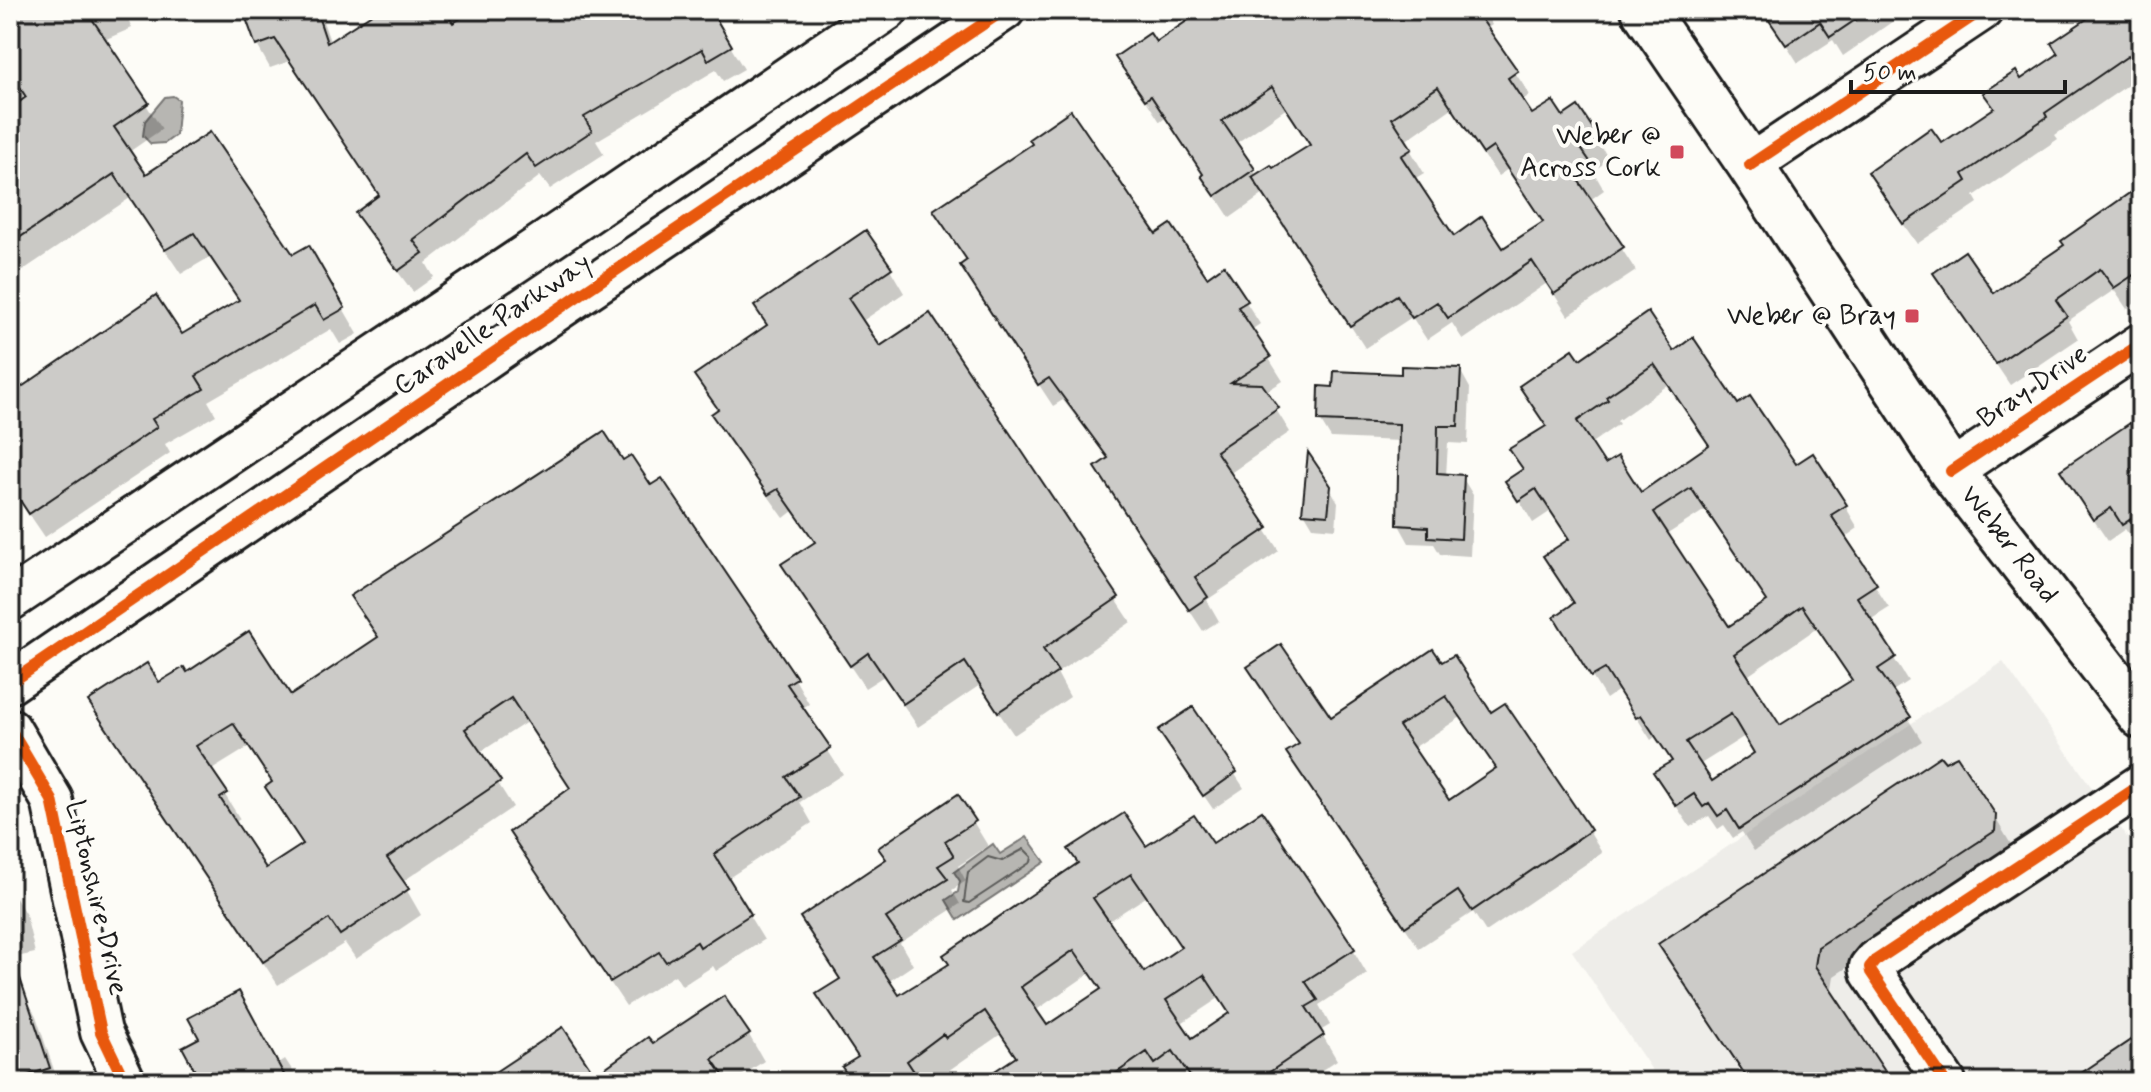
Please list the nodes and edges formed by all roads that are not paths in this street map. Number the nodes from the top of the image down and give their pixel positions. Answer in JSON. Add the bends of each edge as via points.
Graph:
{"nodes":[{"id":1,"x":887,"y":10,"type":"edge"},
{"id":2,"x":1004,"y":10,"type":"edge"},
{"id":3,"x":1644,"y":10,"type":"edge"},
{"id":4,"x":1982,"y":10,"type":"edge"},
{"id":5,"x":1750,"y":165,"type":"junction"},
{"id":6,"x":2141,"y":344,"type":"edge"},
{"id":7,"x":1951,"y":471,"type":"junction"},
{"id":8,"x":10,"y":600,"type":"edge"},
{"id":9,"x":10,"y":683,"type":"edge"},
{"id":10,"x":2141,"y":716,"type":"edge"},
{"id":11,"x":10,"y":729,"type":"edge"},
{"id":12,"x":2141,"y":785,"type":"edge"},
{"id":13,"x":125,"y":1082,"type":"edge"},
{"id":14,"x":1945,"y":1082,"type":"edge"}],
"edges":[{"from":1,"to":8,"type":"street","name":"Caravelle Parkway"},
{"from":2,"to":9,"type":"street","name":"Caravelle Parkway"},
{"from":3,"to":5,"type":"main road","name":"Weber Road"},
{"from":4,"to":5,"type":"street"},
{"from":5,"to":7,"type":"main road","name":"Weber Road"},
{"from":6,"to":7,"type":"street","name":"Bray Drive"},
{"from":7,"to":10,"type":"main road","name":"Weber Road"},
{"from":11,"to":13,"type":"street","name":"Liptonshire Drive","via":[[52,800],[101,1032]]},
{"from":12,"to":14,"type":"street","via":[[1870,967]]}]}
